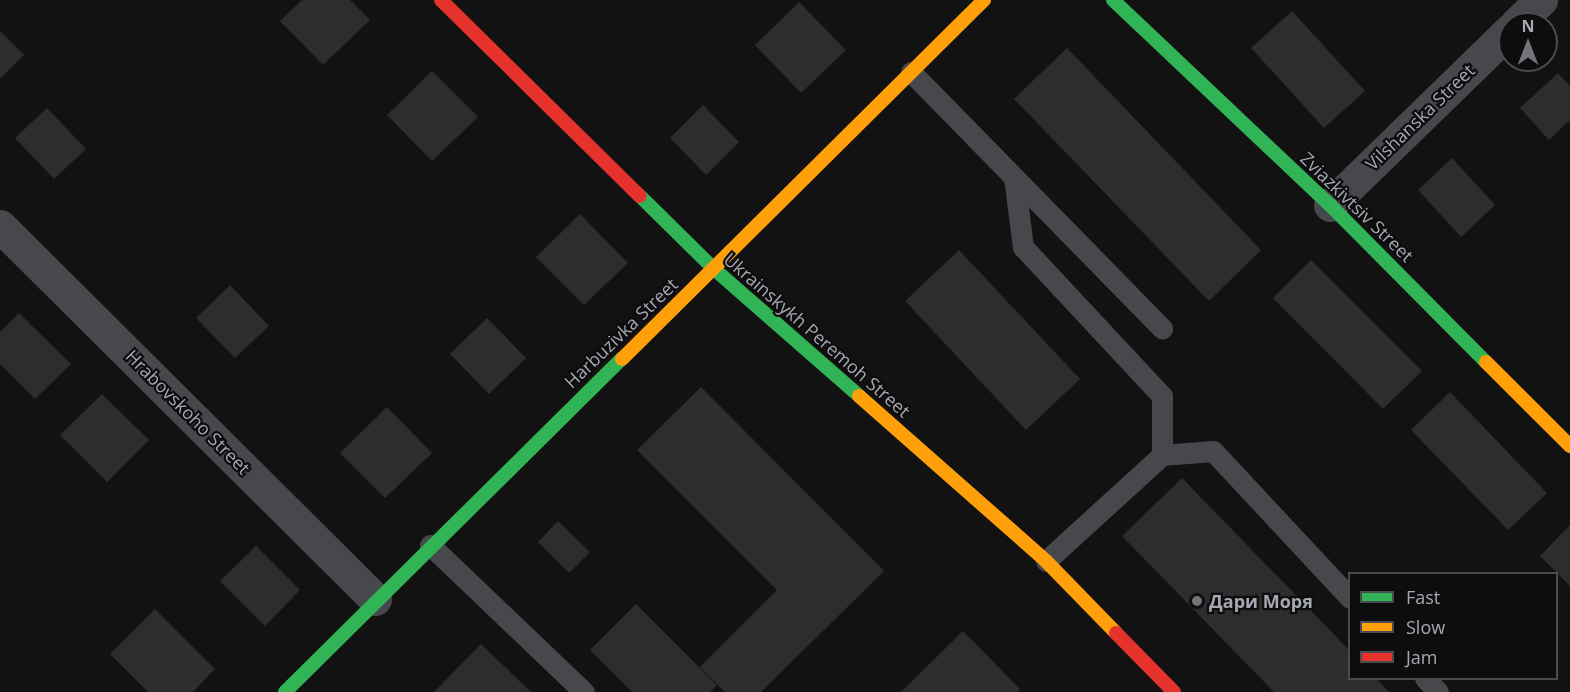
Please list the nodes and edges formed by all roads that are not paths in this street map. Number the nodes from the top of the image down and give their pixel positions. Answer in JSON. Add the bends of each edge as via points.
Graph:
{"nodes":[{"id":1,"x":441,"y":0,"type":"edge"},
{"id":2,"x":984,"y":0,"type":"edge"},
{"id":3,"x":1113,"y":0,"type":"edge"},
{"id":4,"x":1541,"y":0,"type":"edge"},
{"id":5,"x":1528,"y":12,"type":"edge"},
{"id":6,"x":1498,"y":42,"type":"edge"},
{"id":7,"x":911,"y":72,"type":"junction"},
{"id":8,"x":1014,"y":177,"type":"junction"},
{"id":9,"x":1330,"y":205,"type":"junction"},
{"id":10,"x":0,"y":226,"type":"edge"},
{"id":11,"x":712,"y":268,"type":"junction"},
{"id":12,"x":1162,"y":328,"type":"dead end"},
{"id":13,"x":1570,"y":446,"type":"edge"},
{"id":14,"x":1162,"y":455,"type":"junction"},
{"id":15,"x":430,"y":545,"type":"junction"},
{"id":16,"x":1046,"y":561,"type":"junction"},
{"id":17,"x":1348,"y":596,"type":"edge"},
{"id":18,"x":375,"y":599,"type":"junction"},
{"id":19,"x":1427,"y":680,"type":"edge"},
{"id":20,"x":285,"y":692,"type":"edge"},
{"id":21,"x":584,"y":692,"type":"edge"},
{"id":22,"x":1174,"y":692,"type":"edge"},
{"id":23,"x":1438,"y":692,"type":"edge"}],
"edges":[{"from":1,"to":11,"type":"street","name":"Ukrainskykh Peremoh Street"},
{"from":2,"to":7,"type":"street","name":"Harbuzivka Street"},
{"from":3,"to":9,"type":"street","name":"Zviazkivtsiv Street"},
{"from":4,"to":5,"type":"street"},
{"from":6,"to":9,"type":"street","name":"Vilshanska Street"},
{"from":7,"to":8,"type":"lane"},
{"from":7,"to":11,"type":"street","name":"Harbuzivka Street"},
{"from":8,"to":12,"type":"lane"},
{"from":8,"to":14,"type":"lane","via":[[1023,247],[1162,396]]},
{"from":9,"to":13,"type":"street","name":"Zviazkivtsiv Street"},
{"from":10,"to":18,"type":"street","name":"Hrabovskoho Street"},
{"from":11,"to":15,"type":"street","name":"Harbuzivka Street"},
{"from":11,"to":16,"type":"street","name":"Ukrainskykh Peremoh Street"},
{"from":14,"to":16,"type":"lane"},
{"from":14,"to":17,"type":"lane","via":[[1213,451]]},
{"from":15,"to":18,"type":"street","name":"Harbuzivka Street"},
{"from":15,"to":21,"type":"lane"},
{"from":16,"to":22,"type":"street","name":"Ukrainskykh Peremoh Street"},
{"from":18,"to":20,"type":"street","name":"Harbuzivka Street"},
{"from":19,"to":23,"type":"lane"}]}
